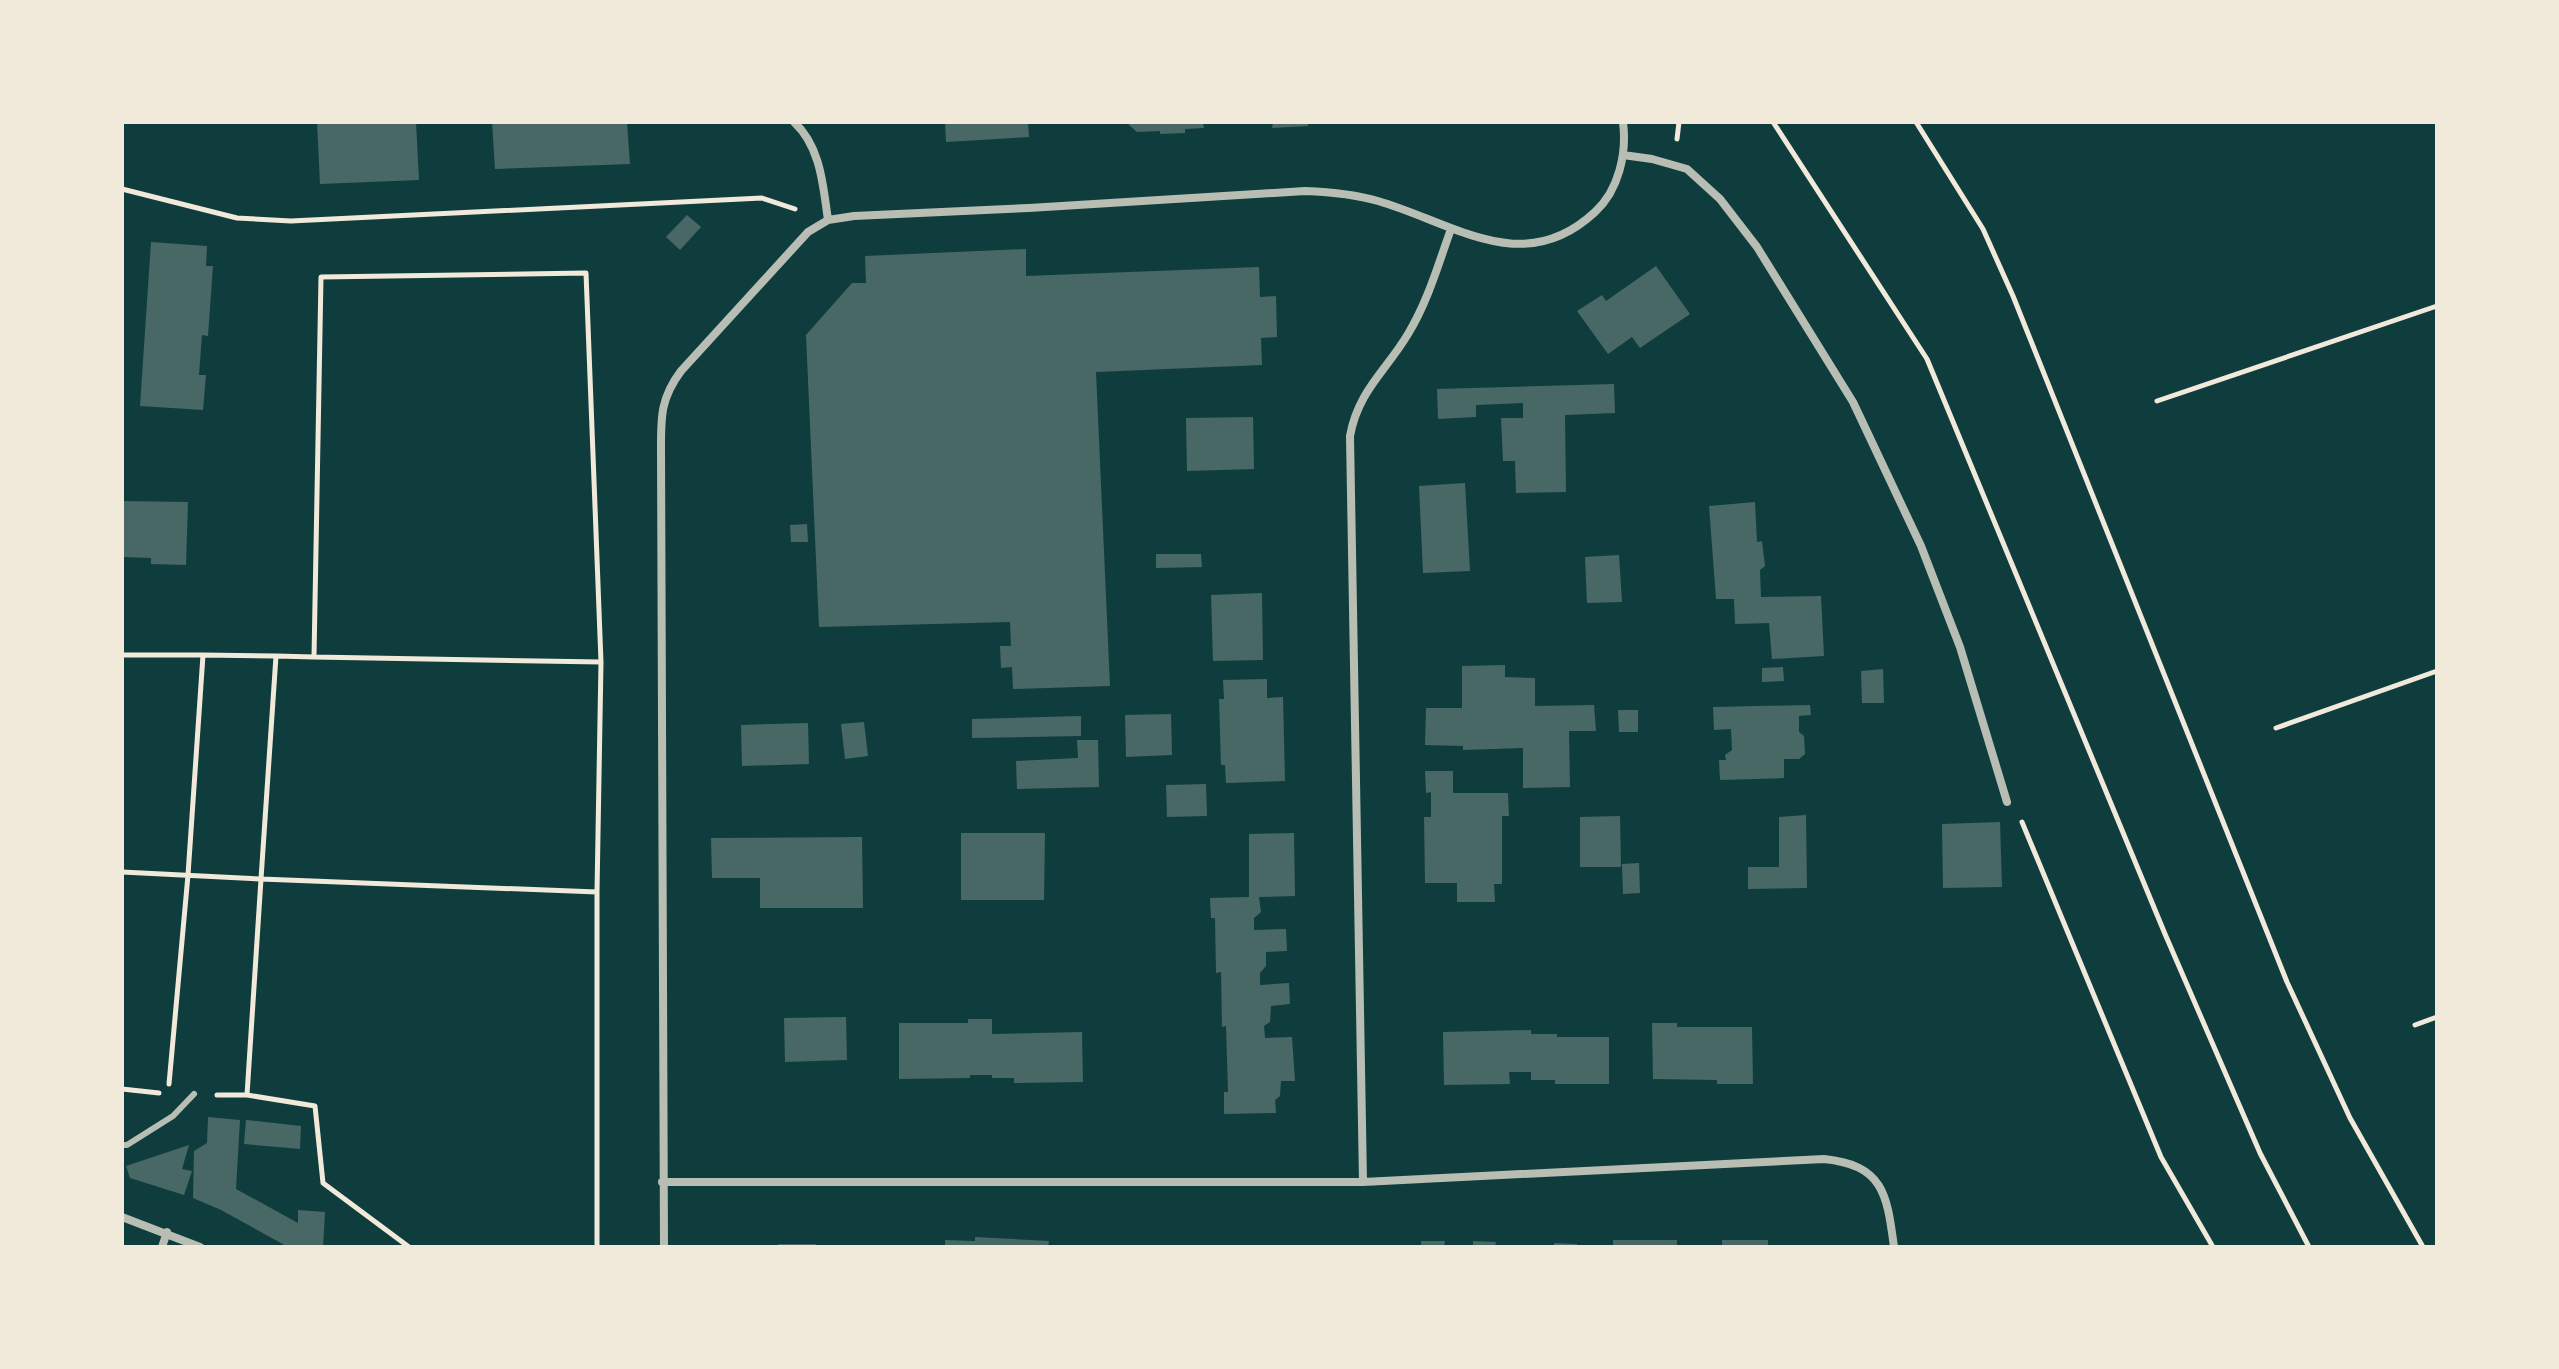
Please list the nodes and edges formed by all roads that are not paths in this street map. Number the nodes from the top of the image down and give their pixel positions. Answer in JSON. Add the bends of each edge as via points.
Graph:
{"nodes":[{"id":1,"x":794,"y":122,"type":"edge"},
{"id":2,"x":1623,"y":122,"type":"edge"},
{"id":3,"x":1623,"y":155,"type":"junction"},
{"id":4,"x":828,"y":220,"type":"junction"},
{"id":5,"x":1451,"y":229,"type":"junction"},
{"id":6,"x":2007,"y":802,"type":"road end"},
{"id":7,"x":194,"y":1094,"type":"dead end"},
{"id":8,"x":122,"y":1145,"type":"edge"},
{"id":9,"x":662,"y":1182,"type":"junction"},
{"id":10,"x":1363,"y":1182,"type":"junction"},
{"id":11,"x":122,"y":1217,"type":"edge"},
{"id":12,"x":167,"y":1232,"type":"junction"},
{"id":13,"x":162,"y":1247,"type":"edge"},
{"id":14,"x":200,"y":1247,"type":"edge"},
{"id":15,"x":664,"y":1247,"type":"edge"},
{"id":16,"x":1894,"y":1247,"type":"edge"}],
"edges":[{"from":1,"to":4,"type":"street","via":[[820,167]]},
{"from":2,"to":3,"type":"street"},
{"from":3,"to":5,"type":"street","via":[[1602,206],[1558,238],[1507,244]]},
{"from":3,"to":6,"type":"street","via":[[1672,164],[1704,181],[1757,247],[1846,389],[1921,546],[1960,647]]},
{"from":4,"to":5,"type":"street","via":[[1305,191],[1378,201]]},
{"from":4,"to":9,"type":"street","via":[[784,258],[681,371],[663,401]]},
{"from":5,"to":10,"type":"street","via":[[1422,308],[1367,389],[1350,436]]},
{"from":7,"to":8,"type":"lane","via":[[173,1116]]},
{"from":9,"to":10,"type":"street"},
{"from":9,"to":15,"type":"street"},
{"from":10,"to":16,"type":"street","via":[[1824,1159],[1864,1169],[1882,1188]]},
{"from":11,"to":12,"type":"street"},
{"from":12,"to":13,"type":"street"},
{"from":12,"to":14,"type":"street"}]}
